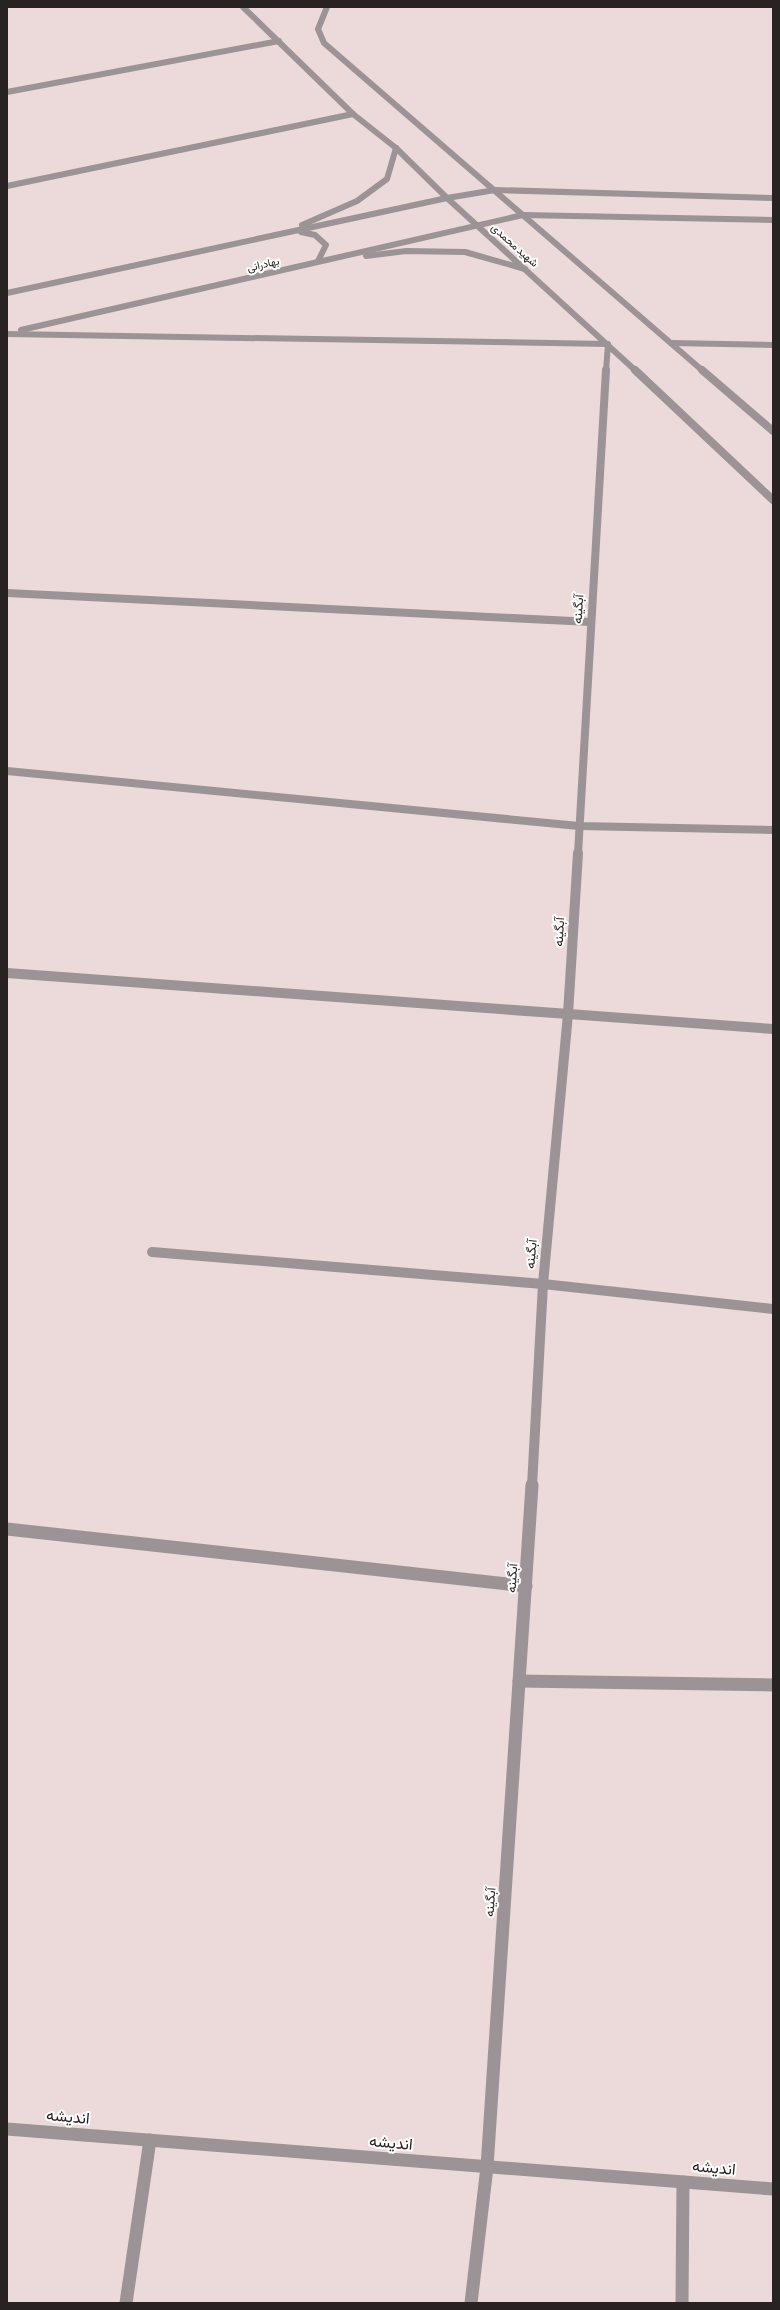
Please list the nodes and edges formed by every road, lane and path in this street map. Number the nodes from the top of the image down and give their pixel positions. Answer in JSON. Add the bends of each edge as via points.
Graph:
{"nodes":[{"id":1,"x":243,"y":7,"type":"edge"},
{"id":2,"x":326,"y":8,"type":"edge"},
{"id":3,"x":280,"y":41,"type":"junction"},
{"id":4,"x":7,"y":92,"type":"edge"},
{"id":5,"x":353,"y":114,"type":"junction"},
{"id":6,"x":396,"y":148,"type":"junction"},
{"id":7,"x":7,"y":186,"type":"edge"},
{"id":8,"x":495,"y":190,"type":"junction"},
{"id":9,"x":447,"y":198,"type":"junction"},
{"id":10,"x":773,"y":198,"type":"edge"},
{"id":11,"x":523,"y":215,"type":"junction"},
{"id":12,"x":773,"y":220,"type":"edge"},
{"id":13,"x":478,"y":225,"type":"junction"},
{"id":14,"x":282,"y":233,"type":"junction"},
{"id":15,"x":318,"y":261,"type":"junction"},
{"id":16,"x":528,"y":270,"type":"junction"},
{"id":17,"x":7,"y":293,"type":"edge"},
{"id":18,"x":7,"y":334,"type":"edge"},
{"id":19,"x":671,"y":343,"type":"junction"},
{"id":20,"x":608,"y":344,"type":"junction"},
{"id":21,"x":773,"y":346,"type":"edge"},
{"id":22,"x":773,"y":431,"type":"edge"},
{"id":23,"x":773,"y":500,"type":"edge"},
{"id":24,"x":7,"y":593,"type":"edge"},
{"id":25,"x":591,"y":622,"type":"junction"},
{"id":26,"x":7,"y":771,"type":"edge"},
{"id":27,"x":579,"y":826,"type":"junction"},
{"id":28,"x":773,"y":830,"type":"edge"},
{"id":29,"x":7,"y":973,"type":"edge"},
{"id":30,"x":568,"y":1014,"type":"junction"},
{"id":31,"x":773,"y":1029,"type":"edge"},
{"id":32,"x":152,"y":1252,"type":"dead end"},
{"id":33,"x":543,"y":1284,"type":"junction"},
{"id":34,"x":773,"y":1309,"type":"edge"},
{"id":35,"x":7,"y":1529,"type":"edge"},
{"id":36,"x":526,"y":1586,"type":"junction"},
{"id":37,"x":519,"y":1681,"type":"junction"},
{"id":38,"x":773,"y":1684,"type":"edge"},
{"id":39,"x":7,"y":2129,"type":"edge"},
{"id":40,"x":150,"y":2140,"type":"junction"},
{"id":41,"x":487,"y":2167,"type":"junction"},
{"id":42,"x":683,"y":2182,"type":"junction"},
{"id":43,"x":773,"y":2189,"type":"edge"},
{"id":44,"x":126,"y":2303,"type":"edge"},
{"id":45,"x":471,"y":2303,"type":"edge"},
{"id":46,"x":682,"y":2303,"type":"edge"}],
"edges":[{"from":1,"to":3,"type":"street","name":"شهید محمدی","via":[[256,15]]},
{"from":2,"to":8,"type":"street","via":[[318,29],[324,43]]},
{"from":3,"to":4,"type":"street"},
{"from":3,"to":5,"type":"street","name":"شهید محمدی"},
{"from":5,"to":6,"type":"street","name":"شهید محمدی"},
{"from":5,"to":7,"type":"street"},
{"from":6,"to":9,"type":"street","name":"شهید محمدی"},
{"from":6,"to":14,"type":"street","via":[[387,179],[357,201]]},
{"from":8,"to":9,"type":"street","name":"بهادرانی"},
{"from":8,"to":10,"type":"street","name":"بهادرانی"},
{"from":8,"to":11,"type":"street"},
{"from":9,"to":13,"type":"street","name":"شهید محمدی"},
{"from":9,"to":14,"type":"street","name":"بهادرانی"},
{"from":11,"to":12,"type":"street","name":"بهادرانی"},
{"from":11,"to":13,"type":"street","name":"بهادرانی"},
{"from":11,"to":19,"type":"street"},
{"from":13,"to":15,"type":"street","name":"بهادرانی"},
{"from":13,"to":16,"type":"street","name":"شهید محمدی"},
{"from":14,"to":15,"type":"street","via":[[308,231],[320,237],[326,245]]},
{"from":14,"to":17,"type":"street","name":"بهادرانی"},
{"from":15,"to":16,"type":"street","via":[[406,251],[465,252]]},
{"from":15,"to":18,"type":"street","name":"بهادرانی"},
{"from":16,"to":20,"type":"street","name":"شهید محمدی"},
{"from":18,"to":20,"type":"street"},
{"from":19,"to":21,"type":"street"},
{"from":19,"to":22,"type":"street"},
{"from":20,"to":23,"type":"street","name":"شهید محمدی"},
{"from":20,"to":25,"type":"street","name":"آبگینه"},
{"from":24,"to":25,"type":"street"},
{"from":25,"to":27,"type":"street","name":"آبگینه"},
{"from":26,"to":27,"type":"street"},
{"from":27,"to":28,"type":"street"},
{"from":27,"to":30,"type":"street","name":"آبگینه"},
{"from":29,"to":30,"type":"street"},
{"from":30,"to":31,"type":"street"},
{"from":30,"to":33,"type":"street","name":"آبگینه"},
{"from":32,"to":33,"type":"street"},
{"from":33,"to":34,"type":"street"},
{"from":33,"to":36,"type":"street","name":"آبگینه"},
{"from":35,"to":36,"type":"street"},
{"from":36,"to":37,"type":"street","name":"آبگینه"},
{"from":37,"to":38,"type":"street"},
{"from":37,"to":41,"type":"street","name":"آبگینه"},
{"from":39,"to":40,"type":"street","name":"اندیشه"},
{"from":40,"to":41,"type":"street","name":"اندیشه"},
{"from":40,"to":44,"type":"street"},
{"from":41,"to":42,"type":"street","name":"اندیشه"},
{"from":41,"to":45,"type":"street","name":"آبگینه"},
{"from":42,"to":43,"type":"street","name":"اندیشه"},
{"from":42,"to":46,"type":"street"}]}
